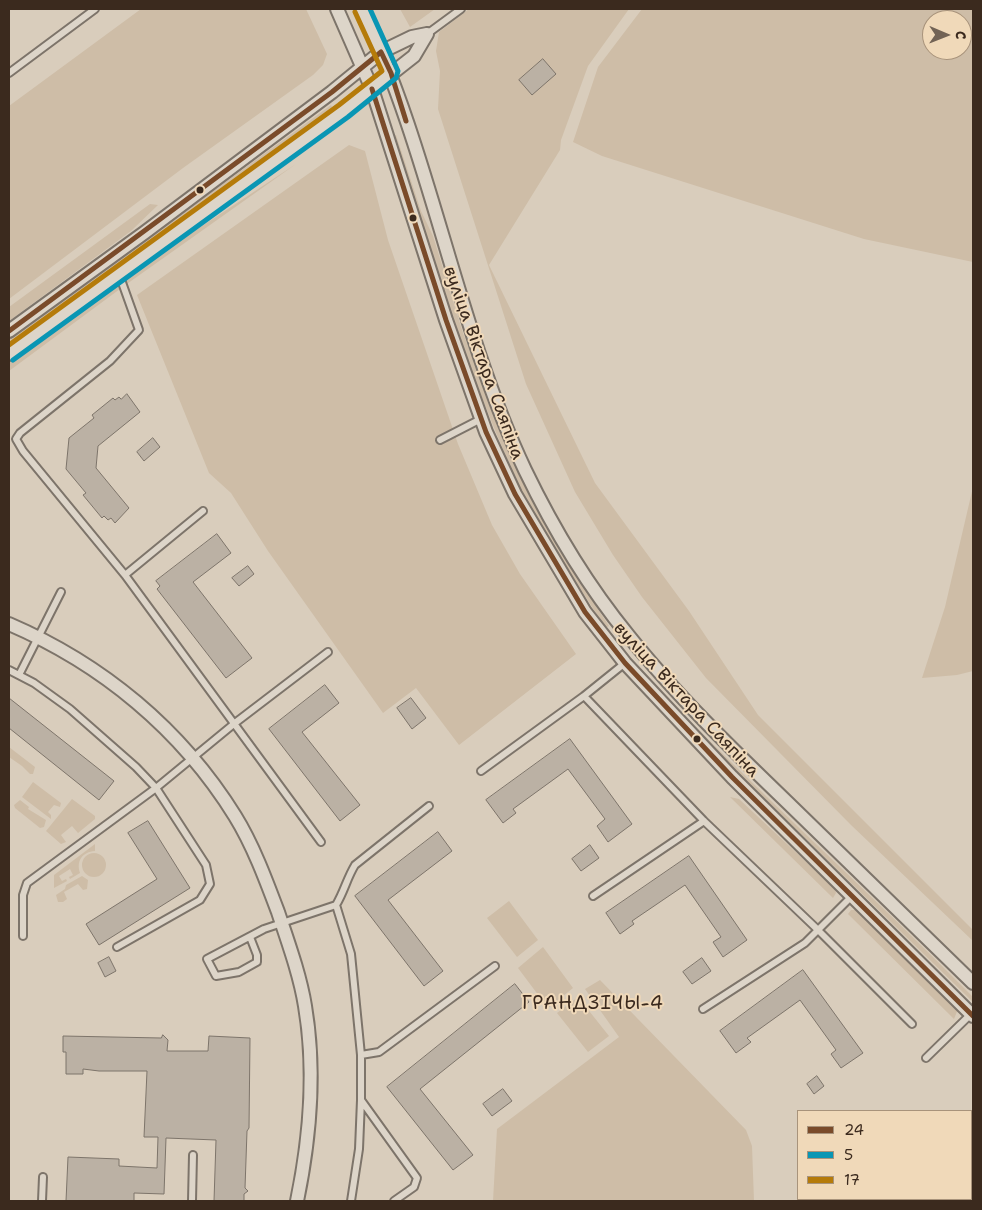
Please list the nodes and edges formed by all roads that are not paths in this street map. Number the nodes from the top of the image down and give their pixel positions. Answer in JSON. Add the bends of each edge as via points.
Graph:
{"nodes":[{"id":1,"x":96,"y":9,"type":"edge"},
{"id":2,"x":337,"y":9,"type":"edge"},
{"id":3,"x":362,"y":9,"type":"edge"},
{"id":4,"x":461,"y":9,"type":"edge"},
{"id":5,"x":428,"y":34,"type":"junction"},
{"id":6,"x":381,"y":52,"type":"junction"},
{"id":7,"x":362,"y":68,"type":"junction"},
{"id":8,"x":391,"y":73,"type":"junction"},
{"id":9,"x":9,"y":74,"type":"edge"},
{"id":10,"x":372,"y":89,"type":"junction"},
{"id":11,"x":119,"y":274,"type":"junction"},
{"id":12,"x":9,"y":331,"type":"edge"},
{"id":13,"x":9,"y":354,"type":"edge"},
{"id":14,"x":481,"y":419,"type":"junction"},
{"id":15,"x":440,"y":440,"type":"dead end"},
{"id":16,"x":204,"y":511,"type":"dead end"},
{"id":17,"x":125,"y":574,"type":"junction"},
{"id":18,"x":61,"y":592,"type":"dead end"},
{"id":19,"x":9,"y":624,"type":"edge"},
{"id":20,"x":38,"y":636,"type":"junction"},
{"id":21,"x":328,"y":652,"type":"dead end"},
{"id":22,"x":641,"y":652,"type":"junction"},
{"id":23,"x":625,"y":663,"type":"junction"},
{"id":24,"x":9,"y":670,"type":"edge"},
{"id":25,"x":20,"y":675,"type":"junction"},
{"id":26,"x":584,"y":696,"type":"junction"},
{"id":27,"x":235,"y":723,"type":"junction"},
{"id":28,"x":193,"y":757,"type":"junction"},
{"id":29,"x":481,"y":770,"type":"dead end"},
{"id":30,"x":156,"y":788,"type":"junction"},
{"id":31,"x":430,"y":806,"type":"dead end"},
{"id":32,"x":704,"y":821,"type":"junction"},
{"id":33,"x":321,"y":842,"type":"dead end"},
{"id":34,"x":593,"y":896,"type":"dead end"},
{"id":35,"x":852,"y":896,"type":"junction"},
{"id":36,"x":336,"y":905,"type":"junction"},
{"id":37,"x":282,"y":925,"type":"junction"},
{"id":38,"x":818,"y":929,"type":"junction"},
{"id":39,"x":23,"y":936,"type":"dead end"},
{"id":40,"x":250,"y":937,"type":"junction"},
{"id":41,"x":117,"y":947,"type":"dead end"},
{"id":42,"x":495,"y":966,"type":"dead end"},
{"id":43,"x":973,"y":983,"type":"edge"},
{"id":44,"x":703,"y":1009,"type":"dead end"},
{"id":45,"x":972,"y":1015,"type":"edge"},
{"id":46,"x":912,"y":1024,"type":"dead end"},
{"id":47,"x":361,"y":1055,"type":"junction"},
{"id":48,"x":926,"y":1058,"type":"dead end"},
{"id":49,"x":361,"y":1100,"type":"junction"},
{"id":50,"x":193,"y":1155,"type":"dead end"},
{"id":51,"x":43,"y":1177,"type":"dead end"},
{"id":52,"x":42,"y":1201,"type":"edge"},
{"id":53,"x":192,"y":1201,"type":"edge"},
{"id":54,"x":297,"y":1201,"type":"edge"},
{"id":55,"x":351,"y":1201,"type":"edge"},
{"id":56,"x":394,"y":1201,"type":"edge"}],
"edges":[{"from":1,"to":9,"type":"lane"},
{"from":2,"to":7,"type":"street","name":"вуліца Віктара Саяпіна"},
{"from":3,"to":6,"type":"street","name":"вуліца Віктара Саяпіна"},
{"from":4,"to":5,"type":"lane"},
{"from":5,"to":6,"type":"street","via":[[412,37]]},
{"from":5,"to":8,"type":"street","via":[[414,56]]},
{"from":6,"to":7,"type":"street"},
{"from":6,"to":8,"type":"street","name":"вуліца Віктара Саяпіна"},
{"from":7,"to":10,"type":"street","name":"вуліца Віктара Саяпіна"},
{"from":7,"to":12,"type":"street"},
{"from":8,"to":10,"type":"street"},
{"from":8,"to":22,"type":"street","name":"вуліца Віктара Саяпіна","via":[[467,320],[499,411],[554,528],[597,594]]},
{"from":10,"to":11,"type":"street"},
{"from":10,"to":14,"type":"street","name":"вуліца Віктара Саяпіна"},
{"from":11,"to":13,"type":"street"},
{"from":11,"to":17,"type":"lane","via":[[139,330],[110,361],[16,439]]},
{"from":14,"to":15,"type":"lane"},
{"from":14,"to":23,"type":"street","name":"вуліца Віктара Саяпіна","via":[[540,540],[585,612]]},
{"from":16,"to":17,"type":"lane"},
{"from":17,"to":27,"type":"lane"},
{"from":18,"to":20,"type":"lane"},
{"from":19,"to":20,"type":"street"},
{"from":20,"to":25,"type":"lane"},
{"from":20,"to":28,"type":"street","via":[[76,657],[136,700]]},
{"from":21,"to":27,"type":"lane"},
{"from":22,"to":23,"type":"street"},
{"from":22,"to":43,"type":"street","name":"вуліца Віктара Саяпіна","via":[[748,764]]},
{"from":23,"to":26,"type":"lane"},
{"from":23,"to":35,"type":"street","name":"вуліца Віктара Саяпіна","via":[[732,777]]},
{"from":24,"to":25,"type":"lane"},
{"from":25,"to":30,"type":"lane","via":[[70,709]]},
{"from":26,"to":29,"type":"lane"},
{"from":26,"to":32,"type":"lane"},
{"from":27,"to":28,"type":"lane"},
{"from":27,"to":33,"type":"lane"},
{"from":28,"to":30,"type":"lane"},
{"from":28,"to":37,"type":"street","via":[[236,817]]},
{"from":30,"to":39,"type":"lane","via":[[27,883],[23,895]]},
{"from":30,"to":41,"type":"lane","via":[[206,865],[210,884],[200,900]]},
{"from":31,"to":36,"type":"lane","via":[[355,866]]},
{"from":32,"to":34,"type":"lane"},
{"from":32,"to":38,"type":"lane"},
{"from":35,"to":38,"type":"lane"},
{"from":35,"to":45,"type":"street","name":"вуліца Віктара Саяпіна"},
{"from":36,"to":37,"type":"lane"},
{"from":36,"to":47,"type":"lane","via":[[351,954]]},
{"from":37,"to":40,"type":"lane","via":[[264,929]]},
{"from":37,"to":54,"type":"street","via":[[305,1006],[310,1056],[310,1112]]},
{"from":38,"to":44,"type":"lane","via":[[805,943]]},
{"from":38,"to":46,"type":"lane"},
{"from":40,"to":40,"type":"lane","via":[[257,962],[240,972],[216,976],[207,959]]},
{"from":42,"to":47,"type":"lane","via":[[379,1052]]},
{"from":45,"to":48,"type":"lane"},
{"from":47,"to":49,"type":"lane"},
{"from":49,"to":55,"type":"lane","via":[[359,1148]]},
{"from":49,"to":56,"type":"lane","via":[[417,1178],[414,1187]]},
{"from":50,"to":53,"type":"lane"},
{"from":51,"to":52,"type":"lane"}]}
